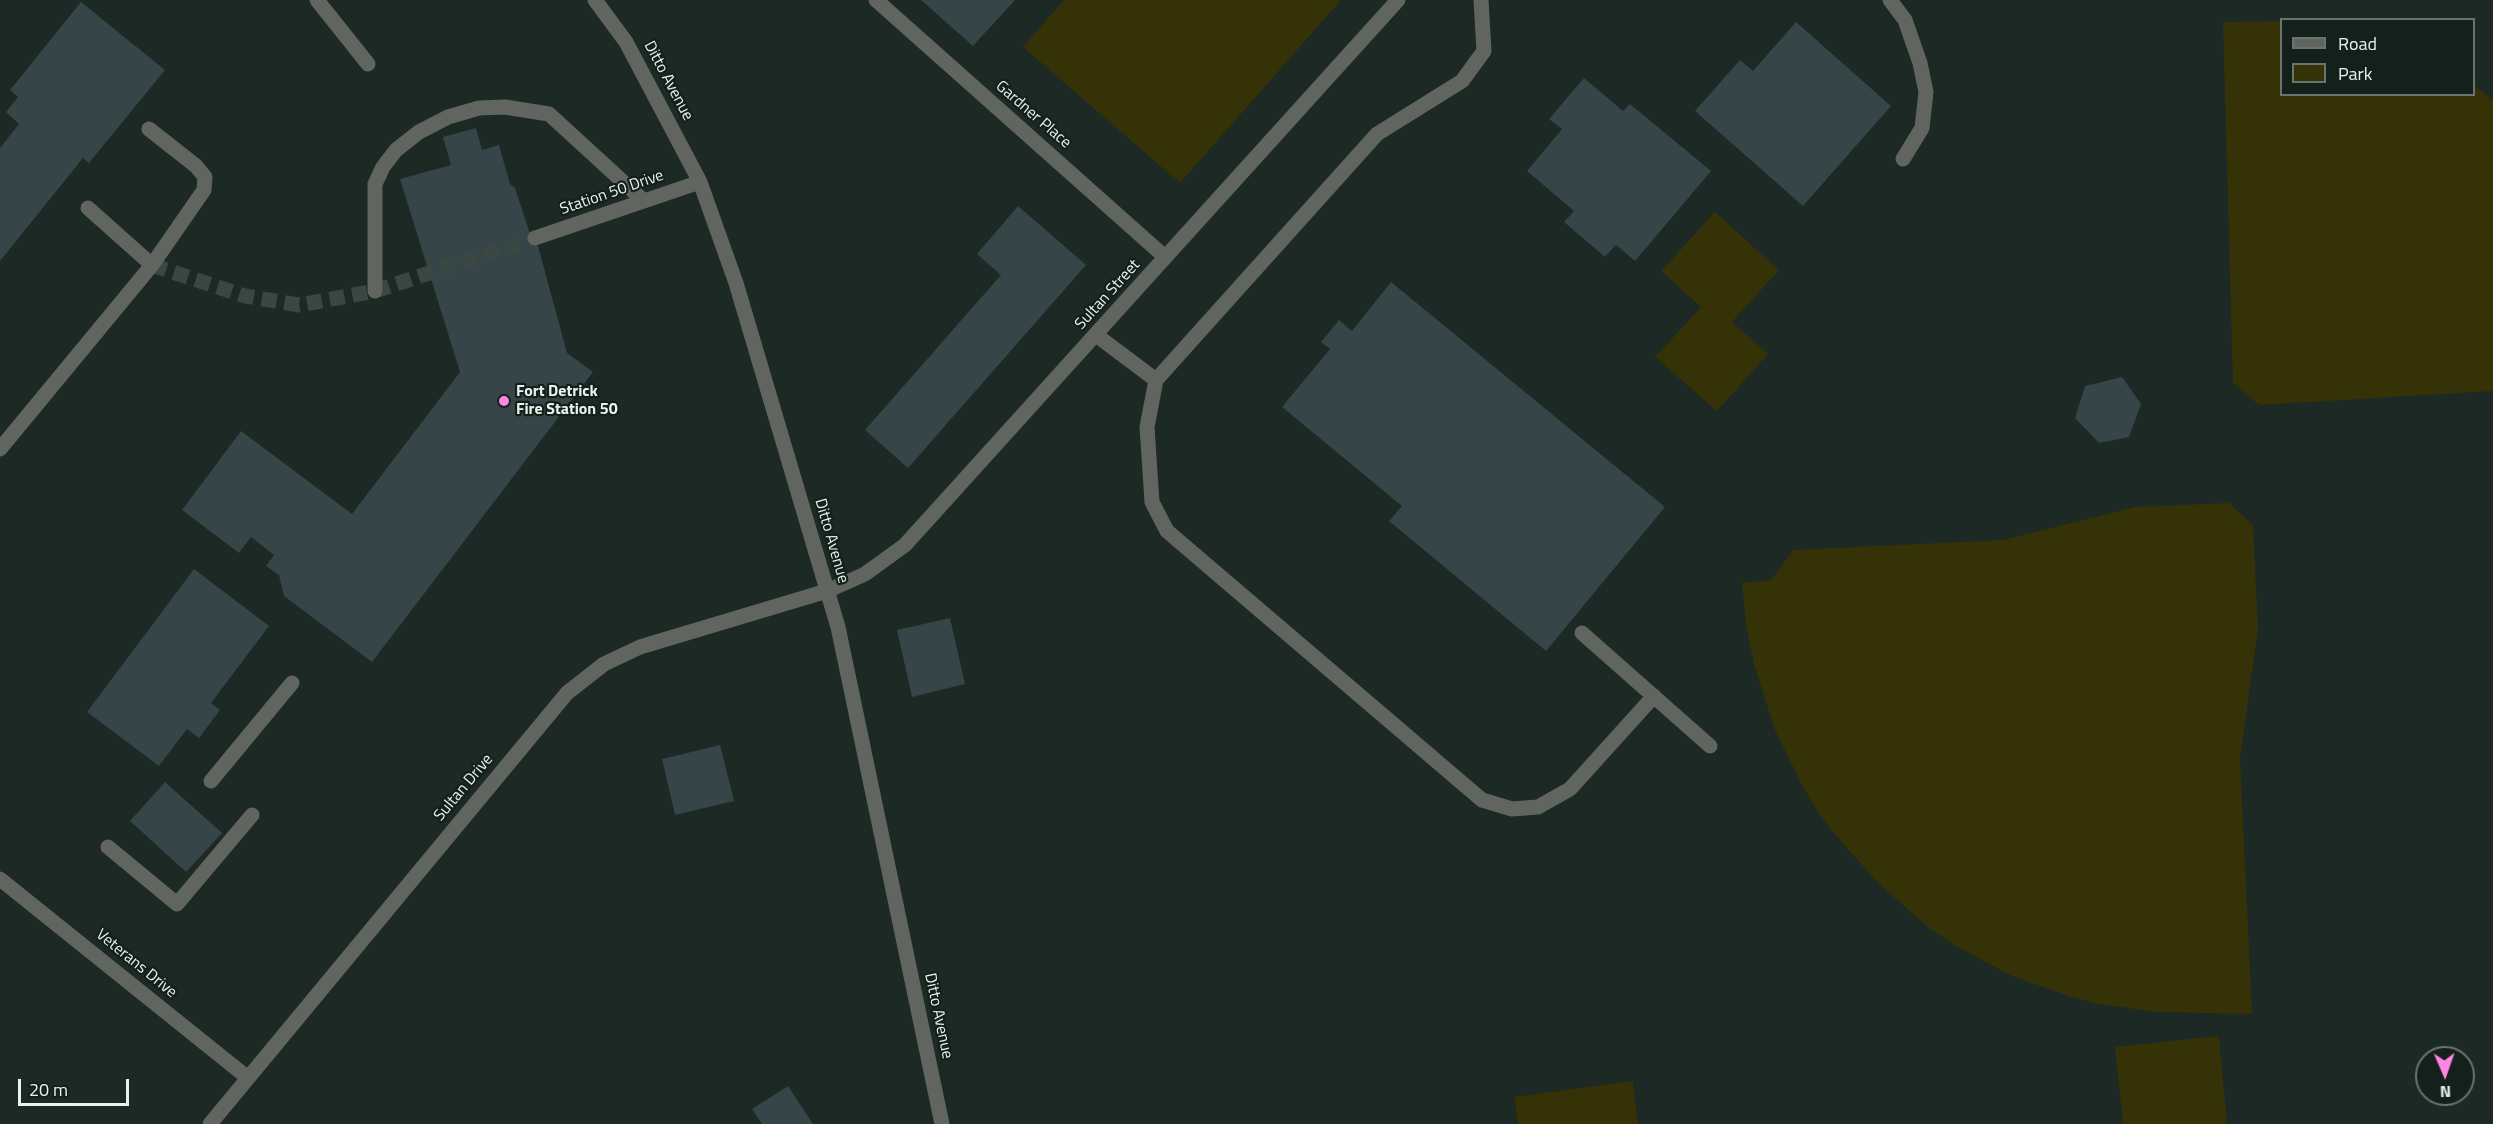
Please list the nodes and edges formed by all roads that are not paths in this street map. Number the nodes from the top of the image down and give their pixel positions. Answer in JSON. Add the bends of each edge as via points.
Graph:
{"nodes":[{"id":1,"x":316,"y":0,"type":"edge"},
{"id":2,"x":595,"y":0,"type":"edge"},
{"id":3,"x":876,"y":0,"type":"edge"},
{"id":4,"x":1398,"y":0,"type":"edge"},
{"id":5,"x":1481,"y":0,"type":"edge"},
{"id":6,"x":1890,"y":0,"type":"edge"},
{"id":7,"x":368,"y":64,"type":"dead end"},
{"id":8,"x":148,"y":129,"type":"dead end"},
{"id":9,"x":1903,"y":159,"type":"dead end"},
{"id":10,"x":700,"y":182,"type":"junction"},
{"id":11,"x":644,"y":201,"type":"junction"},
{"id":12,"x":88,"y":208,"type":"dead end"},
{"id":13,"x":536,"y":238,"type":"tunnel mouth"},
{"id":14,"x":1166,"y":257,"type":"junction"},
{"id":15,"x":152,"y":265,"type":"junction"},
{"id":16,"x":375,"y":291,"type":"dead end"},
{"id":17,"x":1096,"y":335,"type":"junction"},
{"id":18,"x":1156,"y":380,"type":"junction"},
{"id":19,"x":0,"y":449,"type":"edge"},
{"id":20,"x":827,"y":591,"type":"junction"},
{"id":21,"x":1582,"y":633,"type":"dead end"},
{"id":22,"x":292,"y":682,"type":"dead end"},
{"id":23,"x":1654,"y":696,"type":"junction"},
{"id":24,"x":1710,"y":746,"type":"dead end"},
{"id":25,"x":211,"y":782,"type":"dead end"},
{"id":26,"x":252,"y":815,"type":"dead end"},
{"id":27,"x":108,"y":847,"type":"dead end"},
{"id":28,"x":0,"y":879,"type":"edge"},
{"id":29,"x":248,"y":1078,"type":"junction"},
{"id":30,"x":210,"y":1124,"type":"edge"},
{"id":31,"x":942,"y":1124,"type":"edge"}],
"edges":[{"from":1,"to":7,"type":"street"},
{"from":2,"to":10,"type":"street","name":"Ditto Avenue","via":[[626,42]]},
{"from":3,"to":14,"type":"street","name":"Gardner Place"},
{"from":4,"to":14,"type":"street","name":"Sultan Street"},
{"from":5,"to":18,"type":"street","via":[[1484,51],[1462,81],[1377,134]]},
{"from":6,"to":9,"type":"street","via":[[1905,20],[1926,92],[1922,128]]},
{"from":8,"to":15,"type":"street","via":[[206,177],[204,190]]},
{"from":10,"to":11,"type":"street","name":"Station 50 Drive"},
{"from":10,"to":20,"type":"street","name":"Ditto Avenue","via":[[736,283]]},
{"from":11,"to":13,"type":"street","name":"Station 50 Drive"},
{"from":11,"to":16,"type":"street","via":[[549,114],[505,106],[448,117],[419,132],[382,167],[375,184]]},
{"from":12,"to":15,"type":"street"},
{"from":14,"to":17,"type":"street","name":"Sultan Street"},
{"from":15,"to":19,"type":"street"},
{"from":17,"to":18,"type":"street"},
{"from":17,"to":20,"type":"street","name":"Sultan Street","via":[[905,545],[865,574]]},
{"from":18,"to":23,"type":"street","via":[[1147,427],[1152,502],[1167,531],[1482,800],[1512,809],[1539,807],[1570,789]]},
{"from":20,"to":29,"type":"street","name":"Sultan Drive","via":[[640,647],[604,664],[567,693]]},
{"from":20,"to":31,"type":"street","name":"Ditto Avenue"},
{"from":21,"to":23,"type":"street"},
{"from":22,"to":25,"type":"street"},
{"from":23,"to":24,"type":"street"},
{"from":26,"to":27,"type":"street","via":[[177,904]]},
{"from":28,"to":29,"type":"street","name":"Veterans Drive"},
{"from":29,"to":30,"type":"street","name":"Sultan Drive"}]}
